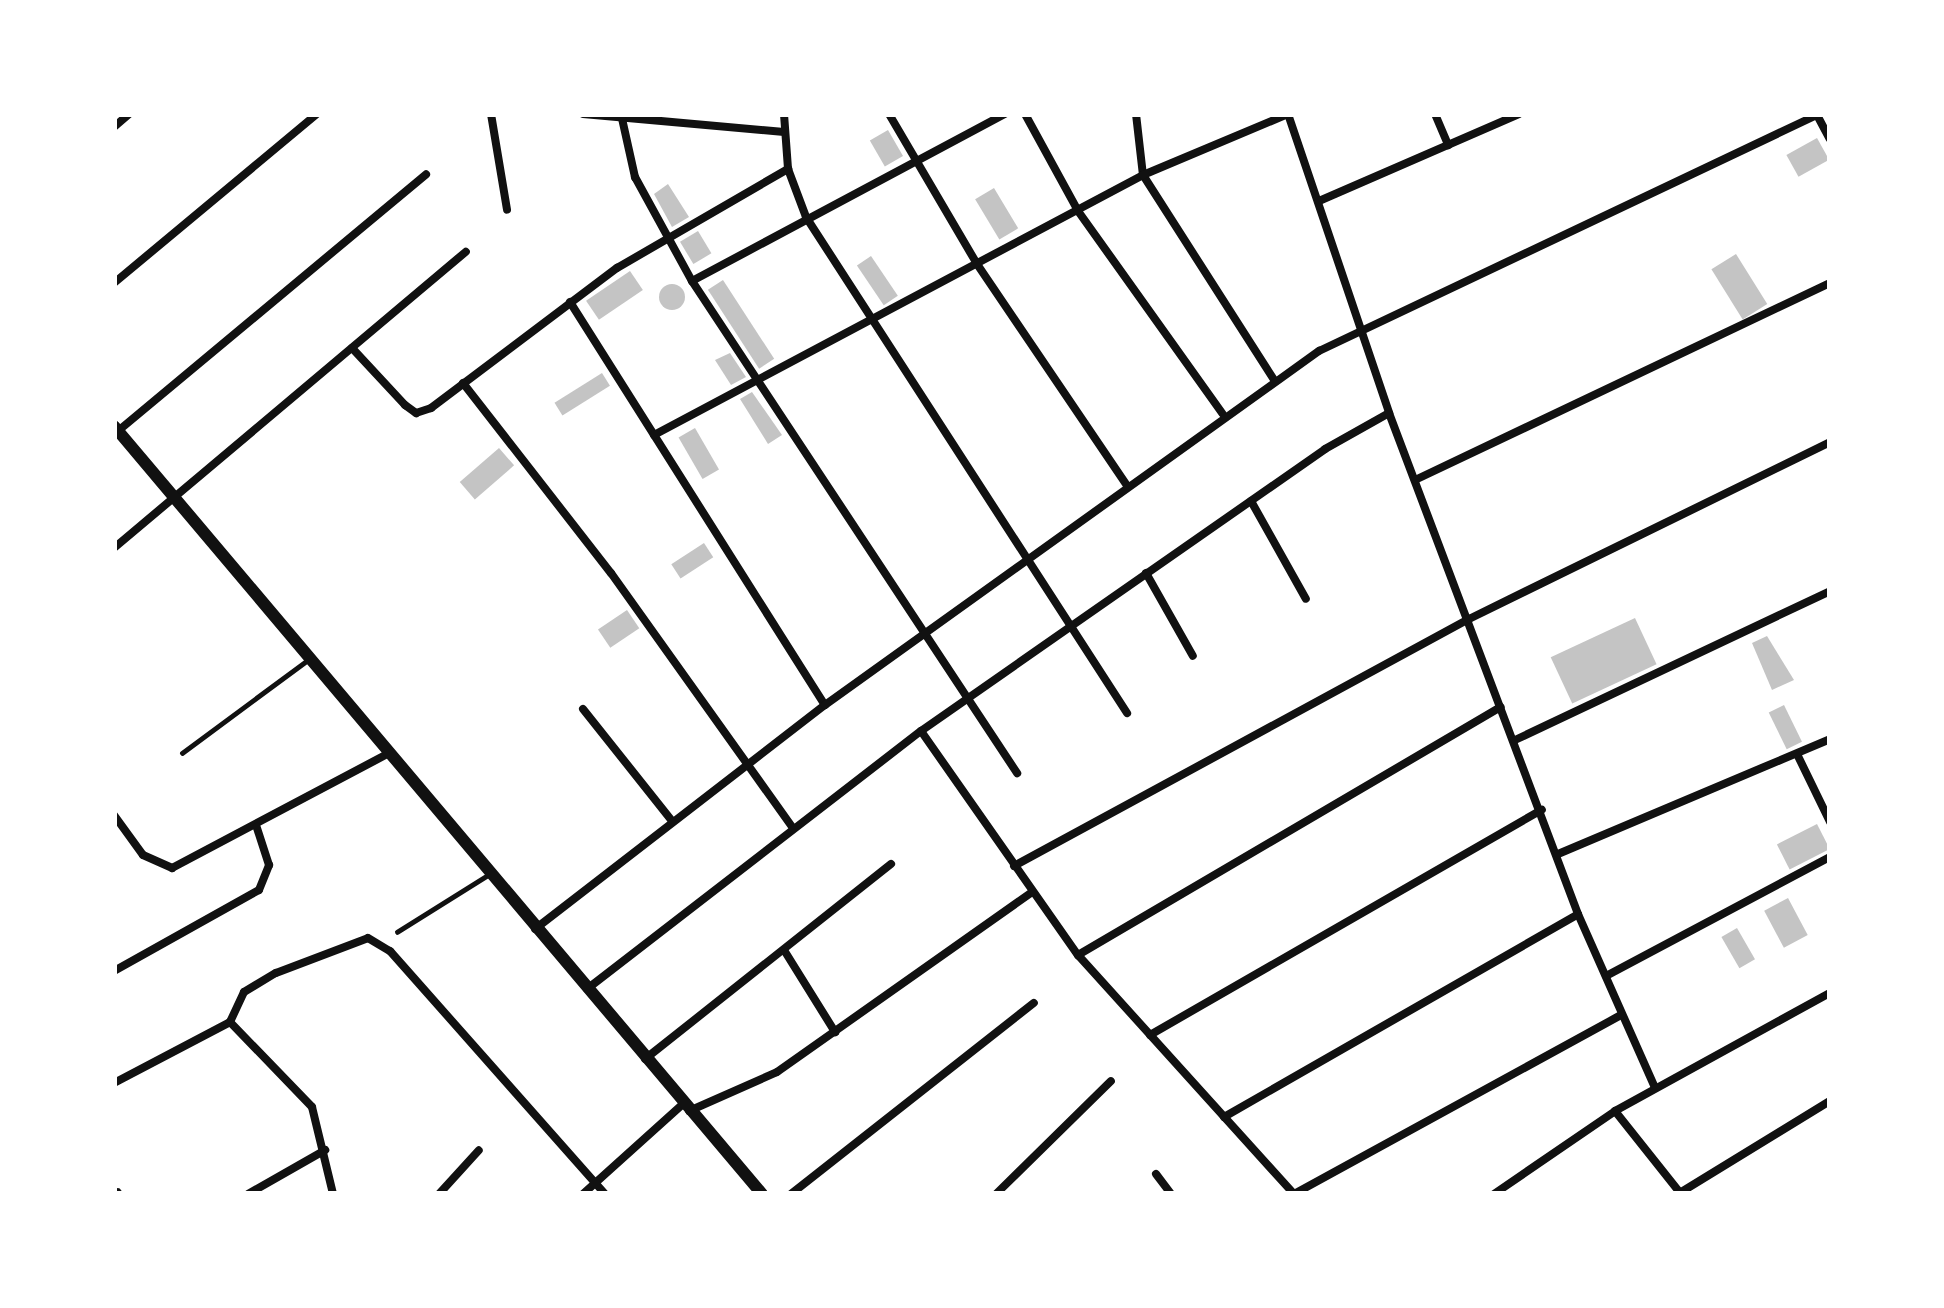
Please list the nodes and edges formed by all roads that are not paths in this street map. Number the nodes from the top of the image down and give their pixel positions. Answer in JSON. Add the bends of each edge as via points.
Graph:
{"nodes":[{"id":1,"x":129,"y":114,"type":"edge"},
{"id":2,"x":316,"y":114,"type":"edge"},
{"id":3,"x":491,"y":114,"type":"edge"},
{"id":4,"x":583,"y":114,"type":"edge"},
{"id":5,"x":784,"y":114,"type":"edge"},
{"id":6,"x":889,"y":114,"type":"edge"},
{"id":7,"x":1005,"y":114,"type":"edge"},
{"id":8,"x":1025,"y":114,"type":"edge"},
{"id":9,"x":1136,"y":114,"type":"edge"},
{"id":10,"x":1288,"y":114,"type":"edge"},
{"id":11,"x":1435,"y":114,"type":"edge"},
{"id":12,"x":1519,"y":114,"type":"edge"},
{"id":13,"x":1816,"y":115,"type":"edge"},
{"id":14,"x":621,"y":117,"type":"edge"},
{"id":15,"x":114,"y":127,"type":"edge"},
{"id":16,"x":784,"y":132,"type":"junction"},
{"id":17,"x":1830,"y":139,"type":"edge"},
{"id":18,"x":1448,"y":145,"type":"junction"},
{"id":19,"x":914,"y":160,"type":"junction"},
{"id":20,"x":788,"y":169,"type":"junction"},
{"id":21,"x":426,"y":173,"type":"dead end"},
{"id":22,"x":1144,"y":175,"type":"junction"},
{"id":23,"x":1319,"y":201,"type":"junction"},
{"id":24,"x":507,"y":209,"type":"dead end"},
{"id":25,"x":1078,"y":211,"type":"junction"},
{"id":26,"x":806,"y":217,"type":"junction"},
{"id":27,"x":666,"y":236,"type":"junction"},
{"id":28,"x":466,"y":252,"type":"dead end"},
{"id":29,"x":976,"y":264,"type":"junction"},
{"id":30,"x":692,"y":281,"type":"junction"},
{"id":31,"x":114,"y":283,"type":"edge"},
{"id":32,"x":1830,"y":283,"type":"edge"},
{"id":33,"x":570,"y":302,"type":"junction"},
{"id":34,"x":870,"y":319,"type":"junction"},
{"id":35,"x":1364,"y":334,"type":"junction"},
{"id":36,"x":352,"y":349,"type":"junction"},
{"id":37,"x":1274,"y":380,"type":"junction"},
{"id":38,"x":755,"y":381,"type":"junction"},
{"id":39,"x":463,"y":383,"type":"junction"},
{"id":40,"x":1389,"y":413,"type":"junction"},
{"id":41,"x":1223,"y":414,"type":"junction"},
{"id":42,"x":116,"y":428,"type":"edge"},
{"id":43,"x":654,"y":435,"type":"junction"},
{"id":44,"x":1830,"y":442,"type":"edge"},
{"id":45,"x":1415,"y":480,"type":"junction"},
{"id":46,"x":1128,"y":488,"type":"junction"},
{"id":47,"x":175,"y":498,"type":"junction"},
{"id":48,"x":1250,"y":501,"type":"junction"},
{"id":49,"x":114,"y":548,"type":"edge"},
{"id":50,"x":1029,"y":559,"type":"junction"},
{"id":51,"x":1146,"y":573,"type":"junction"},
{"id":52,"x":1830,"y":591,"type":"edge"},
{"id":53,"x":1306,"y":599,"type":"dead end"},
{"id":54,"x":1469,"y":619,"type":"junction"},
{"id":55,"x":1075,"y":622,"type":"junction"},
{"id":56,"x":927,"y":634,"type":"junction"},
{"id":57,"x":1193,"y":656,"type":"dead end"},
{"id":58,"x":309,"y":659,"type":"junction"},
{"id":59,"x":970,"y":698,"type":"junction"},
{"id":60,"x":824,"y":705,"type":"junction"},
{"id":61,"x":1502,"y":707,"type":"junction"},
{"id":62,"x":583,"y":709,"type":"dead end"},
{"id":63,"x":1127,"y":712,"type":"dead end"},
{"id":64,"x":921,"y":731,"type":"junction"},
{"id":65,"x":1830,"y":739,"type":"edge"},
{"id":66,"x":1515,"y":740,"type":"junction"},
{"id":67,"x":182,"y":753,"type":"dead end"},
{"id":68,"x":387,"y":754,"type":"junction"},
{"id":69,"x":1797,"y":754,"type":"junction"},
{"id":70,"x":748,"y":764,"type":"junction"},
{"id":71,"x":1017,"y":772,"type":"dead end"},
{"id":72,"x":1542,"y":810,"type":"junction"},
{"id":73,"x":116,"y":821,"type":"edge"},
{"id":74,"x":674,"y":822,"type":"junction"},
{"id":75,"x":1830,"y":822,"type":"edge"},
{"id":76,"x":257,"y":827,"type":"junction"},
{"id":77,"x":792,"y":827,"type":"junction"},
{"id":78,"x":1558,"y":854,"type":"junction"},
{"id":79,"x":1830,"y":857,"type":"edge"},
{"id":80,"x":891,"y":864,"type":"dead end"},
{"id":81,"x":1014,"y":866,"type":"junction"},
{"id":82,"x":488,"y":875,"type":"junction"},
{"id":83,"x":1031,"y":893,"type":"junction"},
{"id":84,"x":1578,"y":914,"type":"junction"},
{"id":85,"x":534,"y":930,"type":"junction"},
{"id":86,"x":397,"y":932,"type":"dead end"},
{"id":87,"x":784,"y":950,"type":"junction"},
{"id":88,"x":1078,"y":956,"type":"junction"},
{"id":89,"x":114,"y":971,"type":"edge"},
{"id":90,"x":1606,"y":976,"type":"junction"},
{"id":91,"x":585,"y":990,"type":"junction"},
{"id":92,"x":1830,"y":993,"type":"edge"},
{"id":93,"x":1034,"y":1003,"type":"dead end"},
{"id":94,"x":1621,"y":1016,"type":"junction"},
{"id":95,"x":230,"y":1022,"type":"junction"},
{"id":96,"x":835,"y":1032,"type":"junction"},
{"id":97,"x":1150,"y":1035,"type":"junction"},
{"id":98,"x":644,"y":1060,"type":"junction"},
{"id":99,"x":1111,"y":1081,"type":"dead end"},
{"id":100,"x":114,"y":1083,"type":"edge"},
{"id":101,"x":1655,"y":1088,"type":"junction"},
{"id":102,"x":1830,"y":1101,"type":"edge"},
{"id":103,"x":685,"y":1108,"type":"junction"},
{"id":104,"x":1615,"y":1111,"type":"junction"},
{"id":105,"x":1224,"y":1117,"type":"junction"},
{"id":106,"x":325,"y":1150,"type":"junction"},
{"id":107,"x":479,"y":1150,"type":"dead end"},
{"id":108,"x":1156,"y":1174,"type":"dead end"},
{"id":109,"x":596,"y":1184,"type":"junction"},
{"id":110,"x":248,"y":1194,"type":"edge"},
{"id":111,"x":333,"y":1194,"type":"edge"},
{"id":112,"x":439,"y":1194,"type":"edge"},
{"id":113,"x":583,"y":1194,"type":"edge"},
{"id":114,"x":605,"y":1194,"type":"edge"},
{"id":115,"x":762,"y":1194,"type":"edge"},
{"id":116,"x":791,"y":1194,"type":"edge"},
{"id":117,"x":996,"y":1194,"type":"edge"},
{"id":118,"x":1171,"y":1194,"type":"edge"},
{"id":119,"x":1294,"y":1194,"type":"edge"},
{"id":120,"x":1494,"y":1194,"type":"edge"},
{"id":121,"x":1680,"y":1194,"type":"edge"}],
"edges":[{"from":1,"to":15,"type":"street"},
{"from":2,"to":31,"type":"street"},
{"from":3,"to":24,"type":"street"},
{"from":4,"to":14,"type":"street"},
{"from":5,"to":16,"type":"street"},
{"from":6,"to":19,"type":"street"},
{"from":7,"to":19,"type":"street"},
{"from":8,"to":25,"type":"street"},
{"from":9,"to":22,"type":"street"},
{"from":10,"to":22,"type":"street"},
{"from":10,"to":23,"type":"street"},
{"from":11,"to":18,"type":"street"},
{"from":12,"to":18,"type":"street"},
{"from":13,"to":17,"type":"street"},
{"from":13,"to":35,"type":"street"},
{"from":14,"to":16,"type":"street"},
{"from":14,"to":27,"type":"street","via":[[635,177]]},
{"from":16,"to":20,"type":"street"},
{"from":18,"to":23,"type":"street"},
{"from":19,"to":26,"type":"street"},
{"from":19,"to":29,"type":"street"},
{"from":20,"to":26,"type":"street"},
{"from":20,"to":27,"type":"street"},
{"from":21,"to":42,"type":"street"},
{"from":22,"to":25,"type":"street"},
{"from":22,"to":37,"type":"street"},
{"from":23,"to":35,"type":"street"},
{"from":25,"to":29,"type":"street"},
{"from":25,"to":41,"type":"street"},
{"from":26,"to":30,"type":"street"},
{"from":26,"to":34,"type":"street"},
{"from":27,"to":30,"type":"street"},
{"from":27,"to":33,"type":"street"},
{"from":28,"to":36,"type":"street"},
{"from":29,"to":34,"type":"street"},
{"from":29,"to":46,"type":"street"},
{"from":30,"to":38,"type":"street"},
{"from":32,"to":45,"type":"street"},
{"from":33,"to":39,"type":"street"},
{"from":33,"to":43,"type":"street"},
{"from":34,"to":38,"type":"street"},
{"from":34,"to":50,"type":"street"},
{"from":35,"to":37,"type":"street"},
{"from":35,"to":40,"type":"street"},
{"from":36,"to":39,"type":"street","via":[[416,412]]},
{"from":36,"to":47,"type":"street"},
{"from":37,"to":41,"type":"street"},
{"from":38,"to":43,"type":"street"},
{"from":38,"to":56,"type":"street"},
{"from":39,"to":70,"type":"street"},
{"from":40,"to":45,"type":"street"},
{"from":40,"to":48,"type":"street"},
{"from":41,"to":46,"type":"street"},
{"from":42,"to":47,"type":"main road"},
{"from":43,"to":60,"type":"street"},
{"from":44,"to":54,"type":"street"},
{"from":45,"to":54,"type":"street"},
{"from":46,"to":50,"type":"street"},
{"from":47,"to":49,"type":"street"},
{"from":47,"to":58,"type":"main road"},
{"from":48,"to":51,"type":"street"},
{"from":48,"to":53,"type":"street"},
{"from":50,"to":55,"type":"street"},
{"from":50,"to":56,"type":"street"},
{"from":51,"to":55,"type":"street"},
{"from":51,"to":57,"type":"street"},
{"from":52,"to":66,"type":"street"},
{"from":54,"to":61,"type":"street"},
{"from":54,"to":81,"type":"street"},
{"from":55,"to":59,"type":"street"},
{"from":55,"to":63,"type":"street"},
{"from":56,"to":59,"type":"street"},
{"from":56,"to":60,"type":"street"},
{"from":58,"to":67,"type":"lane"},
{"from":58,"to":68,"type":"main road"},
{"from":59,"to":64,"type":"street"},
{"from":59,"to":71,"type":"street"},
{"from":60,"to":70,"type":"street"},
{"from":61,"to":66,"type":"street"},
{"from":61,"to":88,"type":"street"},
{"from":62,"to":74,"type":"street"},
{"from":64,"to":77,"type":"street"},
{"from":64,"to":81,"type":"street"},
{"from":65,"to":69,"type":"street"},
{"from":66,"to":72,"type":"street"},
{"from":68,"to":76,"type":"street"},
{"from":68,"to":82,"type":"main road"},
{"from":69,"to":75,"type":"street"},
{"from":69,"to":78,"type":"street"},
{"from":70,"to":74,"type":"street"},
{"from":70,"to":77,"type":"street"},
{"from":72,"to":78,"type":"street"},
{"from":72,"to":97,"type":"street"},
{"from":73,"to":76,"type":"street","via":[[153,864],[172,868]]},
{"from":74,"to":85,"type":"street"},
{"from":76,"to":89,"type":"street","via":[[268,865],[259,890]]},
{"from":77,"to":91,"type":"street"},
{"from":78,"to":84,"type":"street"},
{"from":79,"to":90,"type":"street"},
{"from":80,"to":87,"type":"street"},
{"from":81,"to":83,"type":"street"},
{"from":82,"to":85,"type":"main road"},
{"from":82,"to":86,"type":"lane"},
{"from":83,"to":88,"type":"street"},
{"from":83,"to":96,"type":"street"},
{"from":84,"to":90,"type":"street"},
{"from":84,"to":105,"type":"street"},
{"from":85,"to":91,"type":"main road"},
{"from":87,"to":96,"type":"street"},
{"from":87,"to":98,"type":"street"},
{"from":88,"to":97,"type":"street"},
{"from":90,"to":94,"type":"street"},
{"from":91,"to":98,"type":"main road"},
{"from":92,"to":101,"type":"street"},
{"from":93,"to":116,"type":"street"},
{"from":94,"to":101,"type":"street"},
{"from":94,"to":119,"type":"street"},
{"from":95,"to":100,"type":"street"},
{"from":95,"to":106,"type":"street","via":[[243,1044],[306,1100]]},
{"from":95,"to":109,"type":"street","via":[[234,1004],[260,982],[368,938],[391,951]]},
{"from":96,"to":103,"type":"street","via":[[777,1072]]},
{"from":97,"to":105,"type":"street"},
{"from":98,"to":103,"type":"main road"},
{"from":99,"to":117,"type":"street"},
{"from":101,"to":104,"type":"street"},
{"from":102,"to":121,"type":"street"},
{"from":103,"to":109,"type":"street"},
{"from":103,"to":115,"type":"main road"},
{"from":104,"to":120,"type":"street"},
{"from":104,"to":121,"type":"street"},
{"from":105,"to":119,"type":"street"},
{"from":106,"to":110,"type":"street"},
{"from":106,"to":111,"type":"street"},
{"from":107,"to":112,"type":"street"},
{"from":108,"to":118,"type":"street"},
{"from":109,"to":113,"type":"street"},
{"from":109,"to":114,"type":"street"}]}
